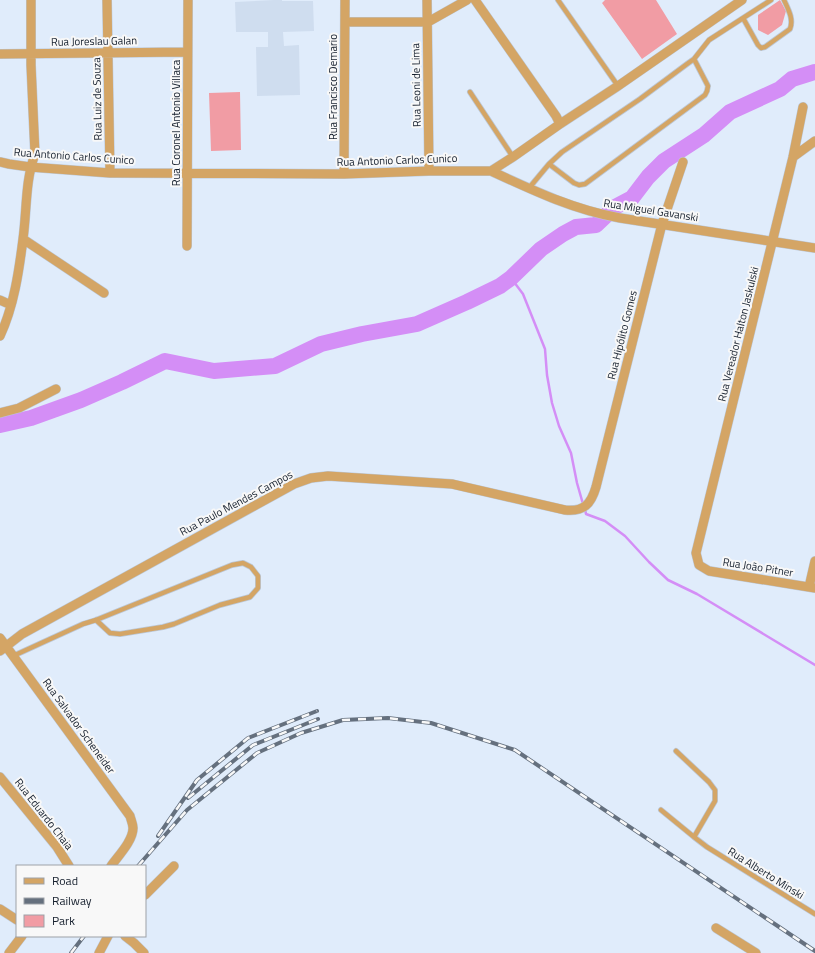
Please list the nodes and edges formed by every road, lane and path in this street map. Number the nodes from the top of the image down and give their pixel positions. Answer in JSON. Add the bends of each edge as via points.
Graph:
{"nodes":[{"id":1,"x":30,"y":0,"type":"edge"},
{"id":2,"x":107,"y":0,"type":"edge"},
{"id":3,"x":188,"y":0,"type":"edge"},
{"id":4,"x":344,"y":0,"type":"edge"},
{"id":5,"x":427,"y":0,"type":"edge"},
{"id":6,"x":467,"y":0,"type":"edge"},
{"id":7,"x":476,"y":0,"type":"edge"},
{"id":8,"x":558,"y":0,"type":"edge"},
{"id":9,"x":742,"y":0,"type":"edge"},
{"id":10,"x":771,"y":0,"type":"edge"},
{"id":11,"x":784,"y":0,"type":"edge"},
{"id":12,"x":743,"y":18,"type":"junction"},
{"id":13,"x":345,"y":22,"type":"junction"},
{"id":14,"x":428,"y":22,"type":"junction"},
{"id":15,"x":188,"y":52,"type":"junction"},
{"id":16,"x":108,"y":53,"type":"junction"},
{"id":17,"x":0,"y":54,"type":"edge"},
{"id":18,"x":31,"y":54,"type":"junction"},
{"id":19,"x":694,"y":59,"type":"junction"},
{"id":20,"x":618,"y":86,"type":"junction"},
{"id":21,"x":470,"y":92,"type":"dead end"},
{"id":22,"x":803,"y":108,"type":"dead end"},
{"id":23,"x":560,"y":124,"type":"junction"},
{"id":24,"x":815,"y":141,"type":"edge"},
{"id":25,"x":513,"y":157,"type":"junction"},
{"id":26,"x":793,"y":157,"type":"junction"},
{"id":27,"x":0,"y":162,"type":"edge"},
{"id":28,"x":683,"y":162,"type":"dead end"},
{"id":29,"x":549,"y":164,"type":"junction"},
{"id":30,"x":30,"y":167,"type":"junction"},
{"id":31,"x":428,"y":171,"type":"junction"},
{"id":32,"x":491,"y":171,"type":"junction"},
{"id":33,"x":110,"y":173,"type":"junction"},
{"id":34,"x":188,"y":173,"type":"junction"},
{"id":35,"x":344,"y":174,"type":"junction"},
{"id":36,"x":528,"y":188,"type":"junction"},
{"id":37,"x":662,"y":224,"type":"junction"},
{"id":38,"x":23,"y":238,"type":"junction"},
{"id":39,"x":772,"y":241,"type":"junction"},
{"id":40,"x":187,"y":246,"type":"dead end"},
{"id":41,"x":815,"y":248,"type":"edge"},
{"id":42,"x":104,"y":292,"type":"dead end"},
{"id":43,"x":0,"y":300,"type":"edge"},
{"id":44,"x":11,"y":305,"type":"junction"},
{"id":45,"x":0,"y":336,"type":"edge"},
{"id":46,"x":56,"y":389,"type":"dead end"},
{"id":47,"x":0,"y":413,"type":"edge"},
{"id":48,"x":584,"y":507,"type":"joint"},
{"id":49,"x":815,"y":561,"type":"edge"},
{"id":50,"x":699,"y":565,"type":"joint"},
{"id":51,"x":812,"y":588,"type":"edge"},
{"id":52,"x":96,"y":620,"type":"junction"},
{"id":53,"x":0,"y":638,"type":"edge"},
{"id":54,"x":3,"y":648,"type":"edge"},
{"id":55,"x":13,"y":656,"type":"junction"},
{"id":56,"x":676,"y":750,"type":"dead end"},
{"id":57,"x":0,"y":777,"type":"edge"},
{"id":58,"x":662,"y":810,"type":"dead end"},
{"id":59,"x":694,"y":837,"type":"junction"},
{"id":60,"x":68,"y":865,"type":"edge"},
{"id":61,"x":112,"y":865,"type":"edge"},
{"id":62,"x":174,"y":866,"type":"dead end"},
{"id":63,"x":146,"y":894,"type":"edge"},
{"id":64,"x":0,"y":909,"type":"edge"},
{"id":65,"x":815,"y":914,"type":"edge"},
{"id":66,"x":16,"y":919,"type":"edge"},
{"id":67,"x":716,"y":928,"type":"dead end"},
{"id":68,"x":21,"y":937,"type":"edge"},
{"id":69,"x":107,"y":937,"type":"edge"},
{"id":70,"x":126,"y":937,"type":"edge"},
{"id":71,"x":750,"y":951,"type":"edge"},
{"id":72,"x":9,"y":953,"type":"edge"},
{"id":73,"x":99,"y":953,"type":"edge"},
{"id":74,"x":144,"y":953,"type":"edge"}],
"edges":[{"from":1,"to":18,"type":"street"},
{"from":2,"to":16,"type":"street","name":"Rua Luiz de Souza"},
{"from":3,"to":15,"type":"street","name":"Rua Coronel Antonio Villaca"},
{"from":4,"to":13,"type":"street","name":"Rua Francisco Demario"},
{"from":5,"to":14,"type":"street","name":"Rua Leoni de Lima"},
{"from":6,"to":14,"type":"street"},
{"from":7,"to":23,"type":"street"},
{"from":8,"to":20,"type":"lane"},
{"from":9,"to":20,"type":"street"},
{"from":10,"to":12,"type":"lane"},
{"from":11,"to":12,"type":"lane","via":[[792,19],[790,29],[765,47],[761,48],[758,45]]},
{"from":12,"to":19,"type":"lane","via":[[710,40]]},
{"from":13,"to":14,"type":"street"},
{"from":13,"to":35,"type":"street","name":"Rua Francisco Demario"},
{"from":14,"to":31,"type":"street","name":"Rua Leoni de Lima"},
{"from":15,"to":16,"type":"street","name":"Rua Joreslau Galan"},
{"from":15,"to":34,"type":"street","name":"Rua Coronel Antonio Villaca"},
{"from":16,"to":18,"type":"street","name":"Rua Joreslau Galan"},
{"from":16,"to":33,"type":"street","name":"Rua Luiz de Souza"},
{"from":17,"to":18,"type":"street","name":"Rua Joreslau Galan"},
{"from":18,"to":30,"type":"street","via":[[35,154]]},
{"from":19,"to":29,"type":"lane","via":[[562,152]]},
{"from":19,"to":29,"type":"lane","via":[[708,86],[705,95],[586,184],[574,183]]},
{"from":20,"to":23,"type":"street"},
{"from":21,"to":25,"type":"lane"},
{"from":22,"to":26,"type":"street","name":"Rua Vereador Halton Jaskulski"},
{"from":23,"to":25,"type":"street"},
{"from":24,"to":26,"type":"street"},
{"from":25,"to":32,"type":"street"},
{"from":26,"to":39,"type":"street","name":"Rua Vereador Halton Jaskulski"},
{"from":27,"to":30,"type":"street","name":"Rua Antonio Carlos Cunico"},
{"from":28,"to":37,"type":"street","name":"Rua Hipólito Gomes"},
{"from":29,"to":36,"type":"lane"},
{"from":30,"to":33,"type":"street","name":"Rua Antonio Carlos Cunico"},
{"from":30,"to":38,"type":"street"},
{"from":31,"to":32,"type":"street","name":"Rua Antonio Carlos Cunico"},
{"from":31,"to":35,"type":"street","name":"Rua Antonio Carlos Cunico"},
{"from":32,"to":36,"type":"street","name":"Rua Miguel Gavanski"},
{"from":33,"to":34,"type":"street","name":"Rua Antonio Carlos Cunico"},
{"from":34,"to":35,"type":"street","name":"Rua Antonio Carlos Cunico"},
{"from":34,"to":40,"type":"street","name":"Rua Coronel Antonio Villaca"},
{"from":36,"to":37,"type":"street","name":"Rua Miguel Gavanski","via":[[596,213]]},
{"from":37,"to":39,"type":"street","name":"Rua Miguel Gavanski"},
{"from":37,"to":48,"type":"street","name":"Rua Hipólito Gomes","via":[[596,487],[593,497]]},
{"from":38,"to":42,"type":"street"},
{"from":38,"to":44,"type":"street"},
{"from":39,"to":41,"type":"street","name":"Rua Miguel Gavanski"},
{"from":39,"to":50,"type":"street","name":"Rua Vereador Halton Jaskulski","via":[[696,553]]},
{"from":43,"to":44,"type":"street"},
{"from":44,"to":45,"type":"street"},
{"from":46,"to":47,"type":"street","via":[[19,408]]},
{"from":48,"to":54,"type":"street","name":"Rua Paulo Mendes Campos","via":[[574,511],[565,510],[452,484],[328,476],[311,478],[257,504],[22,634]]},
{"from":49,"to":51,"type":"street"},
{"from":50,"to":51,"type":"street","name":"Rua João Pitner","via":[[709,571]]},
{"from":52,"to":52,"type":"lane","via":[[232,565],[243,563],[251,567],[258,576],[258,588],[250,597],[220,605],[174,624],[120,634],[110,633]]},
{"from":52,"to":55,"type":"lane"},
{"from":53,"to":54,"type":"street","name":"Rua Salvador Scheneider"},
{"from":54,"to":55,"type":"street","name":"Rua Salvador Scheneider"},
{"from":55,"to":61,"type":"street","name":"Rua Salvador Scheneider","via":[[130,816],[132,836]]},
{"from":56,"to":59,"type":"lane","via":[[715,790],[715,801]]},
{"from":57,"to":60,"type":"street","name":"Rua Eduardo Chaia","via":[[57,847]]},
{"from":58,"to":59,"type":"lane","name":"Rua Alberto Minski"},
{"from":59,"to":65,"type":"lane","name":"Rua Alberto Minski"},
{"from":62,"to":63,"type":"street"},
{"from":64,"to":66,"type":"street"},
{"from":67,"to":71,"type":"street"},
{"from":68,"to":72,"type":"street"},
{"from":69,"to":73,"type":"street"},
{"from":70,"to":74,"type":"street"}]}
